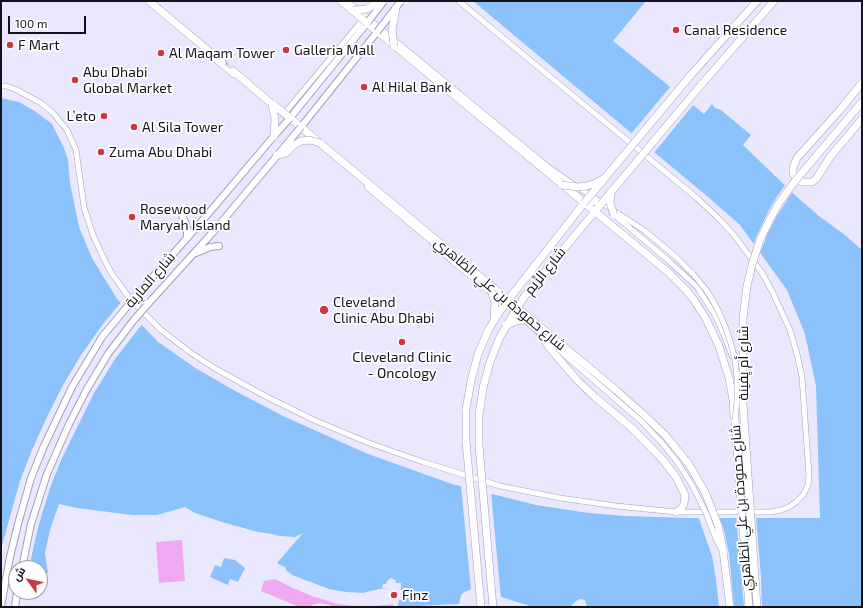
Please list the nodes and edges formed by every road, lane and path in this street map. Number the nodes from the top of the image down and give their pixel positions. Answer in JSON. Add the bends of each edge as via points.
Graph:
{"nodes":[{"id":1,"x":145,"y":1,"type":"edge"},
{"id":2,"x":149,"y":1,"type":"edge"},
{"id":3,"x":341,"y":1,"type":"edge"},
{"id":4,"x":347,"y":1,"type":"edge"},
{"id":5,"x":377,"y":1,"type":"edge"},
{"id":6,"x":384,"y":1,"type":"edge"},
{"id":7,"x":401,"y":1,"type":"edge"},
{"id":8,"x":459,"y":1,"type":"edge"},
{"id":9,"x":757,"y":1,"type":"edge"},
{"id":10,"x":774,"y":1,"type":"edge"},
{"id":11,"x":396,"y":8,"type":"junction"},
{"id":12,"x":352,"y":10,"type":"junction"},
{"id":13,"x":366,"y":20,"type":"junction"},
{"id":14,"x":377,"y":32,"type":"junction"},
{"id":15,"x":394,"y":46,"type":"junction"},
{"id":16,"x":222,"y":62,"type":"tunnel mouth"},
{"id":17,"x":233,"y":71,"type":"tunnel mouth"},
{"id":18,"x":862,"y":83,"type":"edge"},
{"id":19,"x":1,"y":86,"type":"edge"},
{"id":20,"x":862,"y":102,"type":"edge"},
{"id":21,"x":272,"y":104,"type":"junction"},
{"id":22,"x":282,"y":116,"type":"junction"},
{"id":23,"x":290,"y":118,"type":"junction"},
{"id":24,"x":862,"y":118,"type":"edge"},
{"id":25,"x":301,"y":127,"type":"junction"},
{"id":26,"x":274,"y":136,"type":"junction"},
{"id":27,"x":320,"y":143,"type":"junction"},
{"id":28,"x":277,"y":155,"type":"junction"},
{"id":29,"x":608,"y":176,"type":"junction"},
{"id":30,"x":562,"y":185,"type":"junction"},
{"id":31,"x":610,"y":192,"type":"junction"},
{"id":32,"x":584,"y":203,"type":"junction"},
{"id":33,"x":600,"y":204,"type":"junction"},
{"id":34,"x":594,"y":211,"type":"junction"},
{"id":35,"x":182,"y":215,"type":"dead end"},
{"id":36,"x":614,"y":215,"type":"junction"},
{"id":37,"x":187,"y":238,"type":"junction"},
{"id":38,"x":219,"y":246,"type":"dead end"},
{"id":39,"x":193,"y":254,"type":"junction"},
{"id":40,"x":488,"y":284,"type":"junction"},
{"id":41,"x":508,"y":300,"type":"junction"},
{"id":42,"x":517,"y":311,"type":"junction"},
{"id":43,"x":494,"y":321,"type":"junction"},
{"id":44,"x":534,"y":322,"type":"junction"},
{"id":45,"x":506,"y":325,"type":"junction"},
{"id":46,"x":735,"y":422,"type":"junction"},
{"id":47,"x":676,"y":512,"type":"junction"},
{"id":48,"x":748,"y":512,"type":"junction"},
{"id":49,"x":723,"y":550,"type":"junction"},
{"id":50,"x":24,"y":560,"type":"edge"},
{"id":51,"x":1,"y":606,"type":"edge"},
{"id":52,"x":481,"y":607,"type":"edge"},
{"id":53,"x":493,"y":607,"type":"edge"},
{"id":54,"x":730,"y":607,"type":"edge"},
{"id":55,"x":749,"y":607,"type":"edge"},
{"id":56,"x":757,"y":607,"type":"edge"}],
"edges":[{"from":1,"to":22,"type":"street"},
{"from":2,"to":16,"type":"main road"},
{"from":3,"to":12,"type":"main road","name":"شارع حمودة بن علي الظاهري"},
{"from":4,"to":13,"type":"street"},
{"from":5,"to":12,"type":"main road","bridge":true,"via":[[366,9]]},
{"from":6,"to":13,"type":"street","name":"شارع المارِية","bridge":true},
{"from":7,"to":11,"type":"street","name":"شارع المارِية","bridge":true},
{"from":8,"to":48,"type":"street","via":[[698,199],[734,235],[762,273],[790,330],[797,354],[802,377],[809,475],[803,495],[790,507],[771,512]]},
{"from":9,"to":29,"type":"main road","name":"شارع الرِّيم","bridge":true,"via":[[690,76]]},
{"from":10,"to":31,"type":"main road","name":"شارع الرِّيم","bridge":true},
{"from":11,"to":14,"type":"street","name":"شارع المارِية","bridge":true},
{"from":11,"to":15,"type":"main road","bridge":true,"via":[[392,35]]},
{"from":12,"to":13,"type":"main road","name":"شارع حمودة بن علي الظاهري","bridge":true},
{"from":13,"to":14,"type":"main road","name":"شارع حمودة بن علي الظاهري"},
{"from":13,"to":22,"type":"street"},
{"from":13,"to":23,"type":"street","name":"شارع المارِية"},
{"from":13,"to":46,"type":"street","bridge":true,"via":[[547,166],[645,231],[693,274],[717,308],[731,344],[737,378]]},
{"from":14,"to":15,"type":"main road","name":"شارع حمودة بن علي الظاهري"},
{"from":14,"to":25,"type":"street","name":"شارع المارِية"},
{"from":15,"to":30,"type":"main road","name":"شارع حمودة بن علي الظاهري"},
{"from":17,"to":21,"type":"main road","name":"شارع حمودة بن علي الظاهري"},
{"from":18,"to":24,"type":"main road","via":[[797,158],[793,168],[795,177],[803,182],[812,182]]},
{"from":19,"to":47,"type":"street","via":[[15,89],[41,103],[63,124],[76,150],[84,207],[92,235],[104,261],[138,307],[169,337],[203,362],[316,421],[423,462],[500,486],[560,498]]},
{"from":20,"to":56,"type":"main road","name":"شارع أم يِفينة","bridge":true,"via":[[795,181],[777,208],[760,240],[747,286],[742,329],[743,405]]},
{"from":21,"to":23,"type":"main road","name":"شارع حمودة بن علي الظاهري","bridge":true},
{"from":21,"to":26,"type":"main road","bridge":true,"via":[[275,119]]},
{"from":22,"to":42,"type":"street","via":[[468,274]]},
{"from":23,"to":25,"type":"main road","name":"شارع حمودة بن علي الظاهري"},
{"from":23,"to":26,"type":"street","name":"شارع المارِية","bridge":true},
{"from":25,"to":27,"type":"main road","name":"شارع حمودة بن علي الظاهري","bridge":true},
{"from":25,"to":28,"type":"street","name":"شارع المارِية","bridge":true},
{"from":26,"to":37,"type":"street","name":"شارع المارِية"},
{"from":27,"to":28,"type":"main road","bridge":true,"via":[[301,141],[286,153]]},
{"from":27,"to":40,"type":"main road","name":"شارع حمودة بن علي الظاهري"},
{"from":28,"to":39,"type":"street","name":"شارع المارِية","bridge":true},
{"from":29,"to":30,"type":"main road","bridge":true,"via":[[587,186]]},
{"from":29,"to":32,"type":"main road","name":"شارع الرِّيم","bridge":true},
{"from":30,"to":32,"type":"main road","name":"شارع حمودة بن علي الظاهري"},
{"from":31,"to":33,"type":"main road","name":"شارع الرِّيم","bridge":true},
{"from":31,"to":36,"type":"main road","bridge":true},
{"from":32,"to":33,"type":"street"},
{"from":32,"to":34,"type":"main road","name":"شارع حمودة بن علي الظاهري"},
{"from":32,"to":41,"type":"main road","name":"شارع الرِّيم"},
{"from":33,"to":34,"type":"main road","name":"شارع الرِّيم"},
{"from":33,"to":36,"type":"street","name":"شارع حمودة بن علي الظاهري","bridge":true},
{"from":34,"to":42,"type":"main road","name":"شارع الرِّيم","via":[[524,297]]},
{"from":34,"to":46,"type":"main road","name":"شارع حمودة بن علي الظاهري","bridge":true,"via":[[668,272],[701,310],[716,337],[726,367]]},
{"from":35,"to":37,"type":"street"},
{"from":36,"to":48,"type":"street","name":"شارع حمودة بن علي الظاهري","via":[[689,279],[704,296],[725,337],[733,361],[740,398]]},
{"from":37,"to":51,"type":"street","name":"شارع المارِية","bridge":true,"via":[[102,337],[72,387],[31,478],[10,557]]},
{"from":38,"to":39,"type":"street"},
{"from":39,"to":50,"type":"street","name":"شارع المارِية","bridge":true,"via":[[133,321],[108,354],[84,395],[47,474],[31,524]]},
{"from":40,"to":41,"type":"main road","name":"شارع حمودة بن علي الظاهري"},
{"from":40,"to":43,"type":"main road","bridge":true,"via":[[495,303]]},
{"from":41,"to":42,"type":"main road","name":"شارع حمودة بن علي الظاهري"},
{"from":41,"to":43,"type":"main road","name":"شارع الرِّيم","bridge":true},
{"from":42,"to":44,"type":"main road","name":"شارع حمودة بن علي الظاهري"},
{"from":42,"to":45,"type":"main road","name":"شارع الرِّيم","bridge":true},
{"from":42,"to":49,"type":"street","name":"شارع حمودة بن علي الظاهري","bridge":true,"via":[[662,443],[692,485]]},
{"from":43,"to":52,"type":"main road","name":"شارع الرِّيم","bridge":true,"via":[[475,363],[466,409],[466,441]]},
{"from":44,"to":45,"type":"main road","bridge":true,"via":[[516,321]]},
{"from":44,"to":47,"type":"main road","bridge":true,"via":[[548,346],[577,380],[634,430],[676,477],[686,495],[684,504]]},
{"from":44,"to":49,"type":"main road","name":"شارع حمودة بن علي الظاهري","bridge":true,"via":[[630,402],[674,445],[705,492],[718,525]]},
{"from":45,"to":53,"type":"main road","name":"شارع الرِّيم","bridge":true,"via":[[486,375],[479,428]]},
{"from":46,"to":55,"type":"main road","name":"شارع حمودة بن علي الظاهري","bridge":true},
{"from":47,"to":48,"type":"street"},
{"from":49,"to":54,"type":"main road","name":"شارع حمودة بن علي الظاهري"}]}
